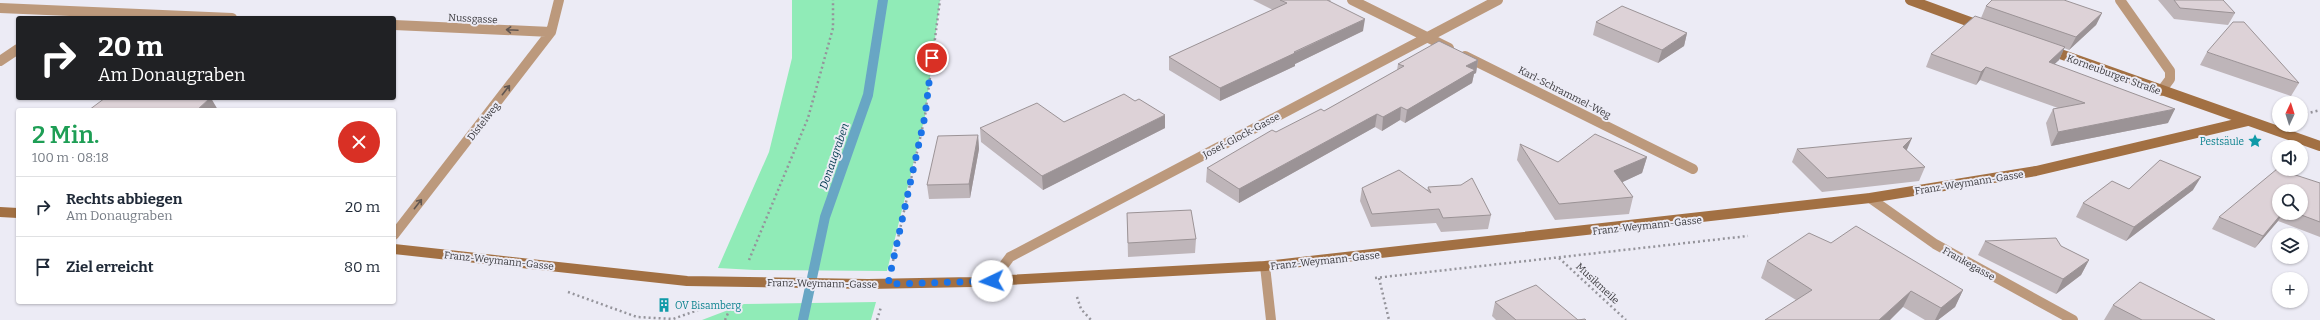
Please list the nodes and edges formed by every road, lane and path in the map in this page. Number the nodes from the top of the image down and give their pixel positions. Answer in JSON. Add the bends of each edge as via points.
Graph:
{"nodes":[{"id":1,"x":559,"y":0,"type":"edge"},
{"id":2,"x":833,"y":0,"type":"edge"},
{"id":3,"x":940,"y":0,"type":"edge"},
{"id":4,"x":1352,"y":0,"type":"edge"},
{"id":5,"x":1498,"y":0,"type":"edge"},
{"id":6,"x":1910,"y":0,"type":"edge"},
{"id":7,"x":2120,"y":0,"type":"edge"},
{"id":8,"x":0,"y":8,"type":"edge"},
{"id":9,"x":76,"y":11,"type":"junction"},
{"id":10,"x":68,"y":16,"type":"edge"},
{"id":11,"x":187,"y":16,"type":"edge"},
{"id":12,"x":396,"y":25,"type":"edge"},
{"id":13,"x":1991,"y":30,"type":"edge"},
{"id":14,"x":551,"y":32,"type":"junction"},
{"id":15,"x":1426,"y":37,"type":"junction"},
{"id":16,"x":2042,"y":48,"type":"edge"},
{"id":17,"x":16,"y":50,"type":"edge"},
{"id":18,"x":0,"y":60,"type":"edge"},
{"id":19,"x":2161,"y":91,"type":"junction"},
{"id":20,"x":2320,"y":110,"type":"edge"},
{"id":21,"x":2308,"y":113,"type":"edge"},
{"id":22,"x":2248,"y":122,"type":"junction"},
{"id":23,"x":2320,"y":146,"type":"edge"},
{"id":24,"x":1693,"y":169,"type":"dead end"},
{"id":25,"x":1870,"y":198,"type":"junction"},
{"id":26,"x":0,"y":212,"type":"edge"},
{"id":27,"x":16,"y":213,"type":"edge"},
{"id":28,"x":396,"y":232,"type":"edge"},
{"id":29,"x":396,"y":249,"type":"edge"},
{"id":30,"x":1559,"y":258,"type":"dead end"},
{"id":31,"x":1265,"y":266,"type":"junction"},
{"id":32,"x":1379,"y":278,"type":"dead end"},
{"id":33,"x":992,"y":281,"type":"junction"},
{"id":34,"x":745,"y":282,"type":"junction"},
{"id":35,"x":888,"y":284,"type":"junction"},
{"id":36,"x":1076,"y":293,"type":"dead end"},
{"id":37,"x":734,"y":297,"type":"dead end"},
{"id":38,"x":882,"y":305,"type":"dead end"},
{"id":39,"x":725,"y":320,"type":"edge"},
{"id":40,"x":877,"y":320,"type":"edge"},
{"id":41,"x":1091,"y":320,"type":"edge"},
{"id":42,"x":1271,"y":320,"type":"edge"},
{"id":43,"x":1389,"y":320,"type":"edge"},
{"id":44,"x":1626,"y":320,"type":"edge"},
{"id":45,"x":2073,"y":320,"type":"edge"}],
"edges":[{"from":1,"to":14,"type":"street","name":"Distelweg"},
{"from":2,"to":34,"type":"path","via":[[833,28],[808,118]]},
{"from":3,"to":35,"type":"path","via":[[925,116]]},
{"from":4,"to":15,"type":"street","name":"Karl-Schrammel-Weg"},
{"from":5,"to":15,"type":"street","name":"Josef-Glock-Gasse"},
{"from":6,"to":13,"type":"street"},
{"from":7,"to":19,"type":"street","via":[[2170,71],[2170,79]]},
{"from":8,"to":9,"type":"street"},
{"from":9,"to":10,"type":"street"},
{"from":9,"to":11,"type":"street"},
{"from":14,"to":12,"type":"street","name":"Nussgasse","one_way":true},
{"from":28,"to":14,"type":"street","name":"Distelweg","one_way":true},
{"from":15,"to":24,"type":"street","name":"Karl-Schrammel-Weg"},
{"from":15,"to":33,"type":"street","name":"Josef-Glock-Gasse","via":[[1010,257]]},
{"from":16,"to":19,"type":"street","name":"Korneuburger Straße"},
{"from":17,"to":18,"type":"street"},
{"from":19,"to":22,"type":"street","name":"Korneuburger Straße"},
{"from":20,"to":21,"type":"path"},
{"from":22,"to":23,"type":"street","name":"Korneuburger Straße"},
{"from":22,"to":25,"type":"street","name":"Franz-Weymann-Gasse","via":[[2036,171]]},
{"from":25,"to":31,"type":"street","name":"Franz-Weymann-Gasse","via":[[1552,236]]},
{"from":25,"to":45,"type":"street","name":"Frankegasse","via":[[1935,244]]},
{"from":26,"to":27,"type":"street"},
{"from":29,"to":34,"type":"street","name":"Franz-Weymann-Gasse","via":[[687,281]]},
{"from":30,"to":44,"type":"path","name":"Musikmeile"},
{"from":31,"to":33,"type":"street","name":"Franz-Weymann-Gasse"},
{"from":31,"to":42,"type":"street"},
{"from":32,"to":43,"type":"path"},
{"from":33,"to":35,"type":"street","name":"Franz-Weymann-Gasse"},
{"from":34,"to":35,"type":"street","name":"Franz-Weymann-Gasse"},
{"from":36,"to":41,"type":"path","via":[[1081,309]]},
{"from":37,"to":39,"type":"path"},
{"from":38,"to":40,"type":"path"}]}
